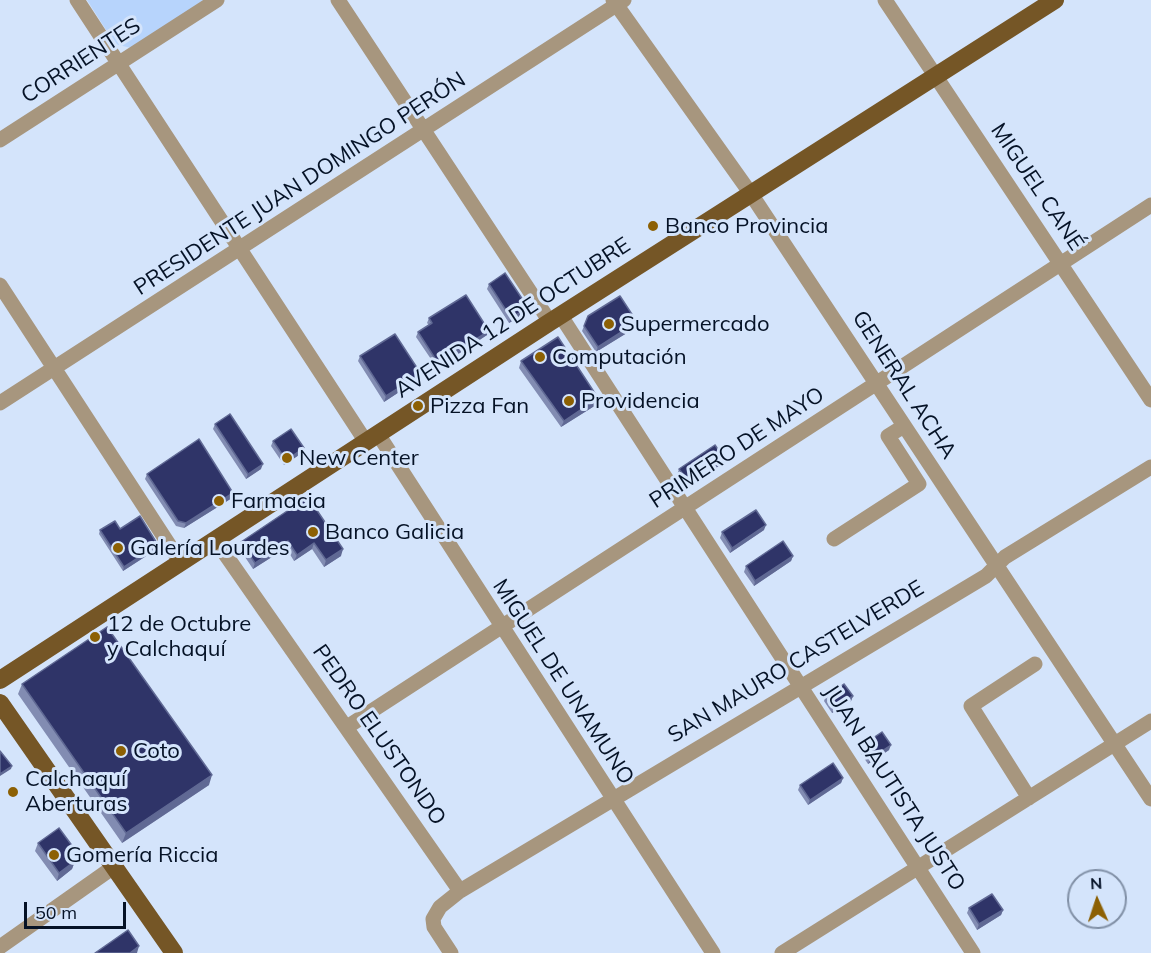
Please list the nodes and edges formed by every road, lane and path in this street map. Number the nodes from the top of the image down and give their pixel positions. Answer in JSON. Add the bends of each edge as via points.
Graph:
{"nodes":[{"id":1,"x":77,"y":0,"type":"edge"},
{"id":2,"x":217,"y":0,"type":"edge"},
{"id":3,"x":338,"y":0,"type":"edge"},
{"id":4,"x":885,"y":0,"type":"edge"},
{"id":5,"x":1054,"y":0,"type":"edge"},
{"id":6,"x":618,"y":2,"type":"edge"},
{"id":7,"x":120,"y":63,"type":"junction"},
{"id":8,"x":937,"y":76,"type":"junction"},
{"id":9,"x":424,"y":131,"type":"junction"},
{"id":10,"x":0,"y":140,"type":"edge"},
{"id":11,"x":751,"y":194,"type":"junction"},
{"id":12,"x":1151,"y":205,"type":"edge"},
{"id":13,"x":240,"y":249,"type":"junction"},
{"id":14,"x":1061,"y":263,"type":"junction"},
{"id":15,"x":0,"y":285,"type":"edge"},
{"id":16,"x":555,"y":319,"type":"junction"},
{"id":17,"x":55,"y":370,"type":"junction"},
{"id":18,"x":877,"y":385,"type":"junction"},
{"id":19,"x":1151,"y":400,"type":"edge"},
{"id":20,"x":0,"y":403,"type":"edge"},
{"id":21,"x":904,"y":426,"type":"junction"},
{"id":22,"x":372,"y":438,"type":"junction"},
{"id":23,"x":1151,"y":467,"type":"edge"},
{"id":24,"x":684,"y":508,"type":"junction"},
{"id":25,"x":834,"y":538,"type":"dead end"},
{"id":26,"x":216,"y":541,"type":"junction"},
{"id":27,"x":181,"y":563,"type":"junction"},
{"id":28,"x":996,"y":566,"type":"junction"},
{"id":29,"x":501,"y":628,"type":"junction"},
{"id":30,"x":1035,"y":664,"type":"dead end"},
{"id":31,"x":0,"y":681,"type":"edge"},
{"id":32,"x":800,"y":685,"type":"junction"},
{"id":33,"x":0,"y":703,"type":"edge"},
{"id":34,"x":1151,"y":721,"type":"edge"},
{"id":35,"x":347,"y":728,"type":"junction"},
{"id":36,"x":1115,"y":743,"type":"junction"},
{"id":37,"x":612,"y":798,"type":"junction"},
{"id":38,"x":1029,"y":798,"type":"junction"},
{"id":39,"x":1151,"y":799,"type":"edge"},
{"id":40,"x":115,"y":866,"type":"junction"},
{"id":41,"x":918,"y":868,"type":"junction"},
{"id":42,"x":460,"y":891,"type":"junction"},
{"id":43,"x":0,"y":947,"type":"edge"},
{"id":44,"x":174,"y":953,"type":"edge"},
{"id":45,"x":451,"y":953,"type":"edge"},
{"id":46,"x":713,"y":953,"type":"edge"},
{"id":47,"x":782,"y":953,"type":"edge"},
{"id":48,"x":973,"y":953,"type":"edge"}],
"edges":[{"from":1,"to":7,"type":"street","name":"MIGUEL DE UNAMUNO"},
{"from":2,"to":7,"type":"street","name":"CORRIENTES"},
{"from":3,"to":9,"type":"street","name":"JUAN BAUTISTA JUSTO"},
{"from":4,"to":8,"type":"street","name":"MIGUEL CANÉ"},
{"from":5,"to":8,"type":"main road","name":"AVENIDA 12 DE OCTUBRE"},
{"from":6,"to":9,"type":"street","name":"PRESIDENTE JUAN DOMINGO PERÓN"},
{"from":6,"to":11,"type":"street","name":"GENERAL ACHA"},
{"from":7,"to":10,"type":"street","name":"CORRIENTES"},
{"from":7,"to":13,"type":"street","name":"MIGUEL DE UNAMUNO"},
{"from":8,"to":11,"type":"main road","name":"AVENIDA 12 DE OCTUBRE"},
{"from":8,"to":14,"type":"street","name":"MIGUEL CANÉ"},
{"from":9,"to":13,"type":"street","name":"PRESIDENTE JUAN DOMINGO PERÓN"},
{"from":9,"to":16,"type":"street","name":"JUAN BAUTISTA JUSTO"},
{"from":11,"to":16,"type":"main road","name":"AVENIDA 12 DE OCTUBRE"},
{"from":11,"to":18,"type":"street","name":"GENERAL ACHA"},
{"from":12,"to":14,"type":"street","name":"PRIMERO DE MAYO"},
{"from":13,"to":17,"type":"street","name":"PRESIDENTE JUAN DOMINGO PERÓN"},
{"from":13,"to":22,"type":"street","name":"MIGUEL DE UNAMUNO"},
{"from":14,"to":18,"type":"street","name":"PRIMERO DE MAYO"},
{"from":14,"to":19,"type":"street","name":"MIGUEL CANÉ"},
{"from":15,"to":17,"type":"street"},
{"from":16,"to":22,"type":"main road","name":"AVENIDA 12 DE OCTUBRE"},
{"from":16,"to":24,"type":"street","name":"JUAN BAUTISTA JUSTO"},
{"from":17,"to":20,"type":"street","name":"PRESIDENTE JUAN DOMINGO PERÓN"},
{"from":17,"to":27,"type":"street"},
{"from":18,"to":21,"type":"street","name":"GENERAL ACHA"},
{"from":18,"to":24,"type":"street","name":"PRIMERO DE MAYO"},
{"from":21,"to":25,"type":"street","via":[[888,436],[919,484]]},
{"from":21,"to":28,"type":"street","name":"GENERAL ACHA"},
{"from":22,"to":26,"type":"main road","name":"AVENIDA 12 DE OCTUBRE"},
{"from":22,"to":29,"type":"street","name":"MIGUEL DE UNAMUNO"},
{"from":23,"to":28,"type":"street","name":"SAN MAURO CASTELVERDE"},
{"from":24,"to":29,"type":"street","name":"PRIMERO DE MAYO"},
{"from":24,"to":32,"type":"street","name":"JUAN BAUTISTA JUSTO"},
{"from":26,"to":27,"type":"main road","name":"AVENIDA 12 DE OCTUBRE"},
{"from":26,"to":35,"type":"street","name":"PEDRO ELUSTONDO"},
{"from":27,"to":31,"type":"main road","name":"AVENIDA 12 DE OCTUBRE"},
{"from":28,"to":32,"type":"street","name":"SAN MAURO CASTELVERDE","via":[[986,576]]},
{"from":28,"to":36,"type":"street","name":"GENERAL ACHA"},
{"from":29,"to":35,"type":"street","name":"PRIMERO DE MAYO"},
{"from":29,"to":37,"type":"street","name":"MIGUEL DE UNAMUNO"},
{"from":30,"to":38,"type":"street","via":[[971,706]]},
{"from":32,"to":37,"type":"street","name":"SAN MAURO CASTELVERDE"},
{"from":32,"to":41,"type":"street","name":"JUAN BAUTISTA JUSTO"},
{"from":33,"to":40,"type":"main road"},
{"from":34,"to":36,"type":"street"},
{"from":35,"to":42,"type":"street","name":"PEDRO ELUSTONDO"},
{"from":36,"to":38,"type":"street"},
{"from":36,"to":39,"type":"street","name":"GENERAL ACHA"},
{"from":37,"to":42,"type":"street","name":"SAN MAURO CASTELVERDE"},
{"from":37,"to":46,"type":"street","name":"MIGUEL DE UNAMUNO"},
{"from":38,"to":41,"type":"street"},
{"from":40,"to":43,"type":"street"},
{"from":40,"to":44,"type":"main road"},
{"from":41,"to":47,"type":"street"},
{"from":41,"to":48,"type":"street","name":"JUAN BAUTISTA JUSTO"},
{"from":42,"to":45,"type":"street","via":[[440,907],[433,919]]}]}
